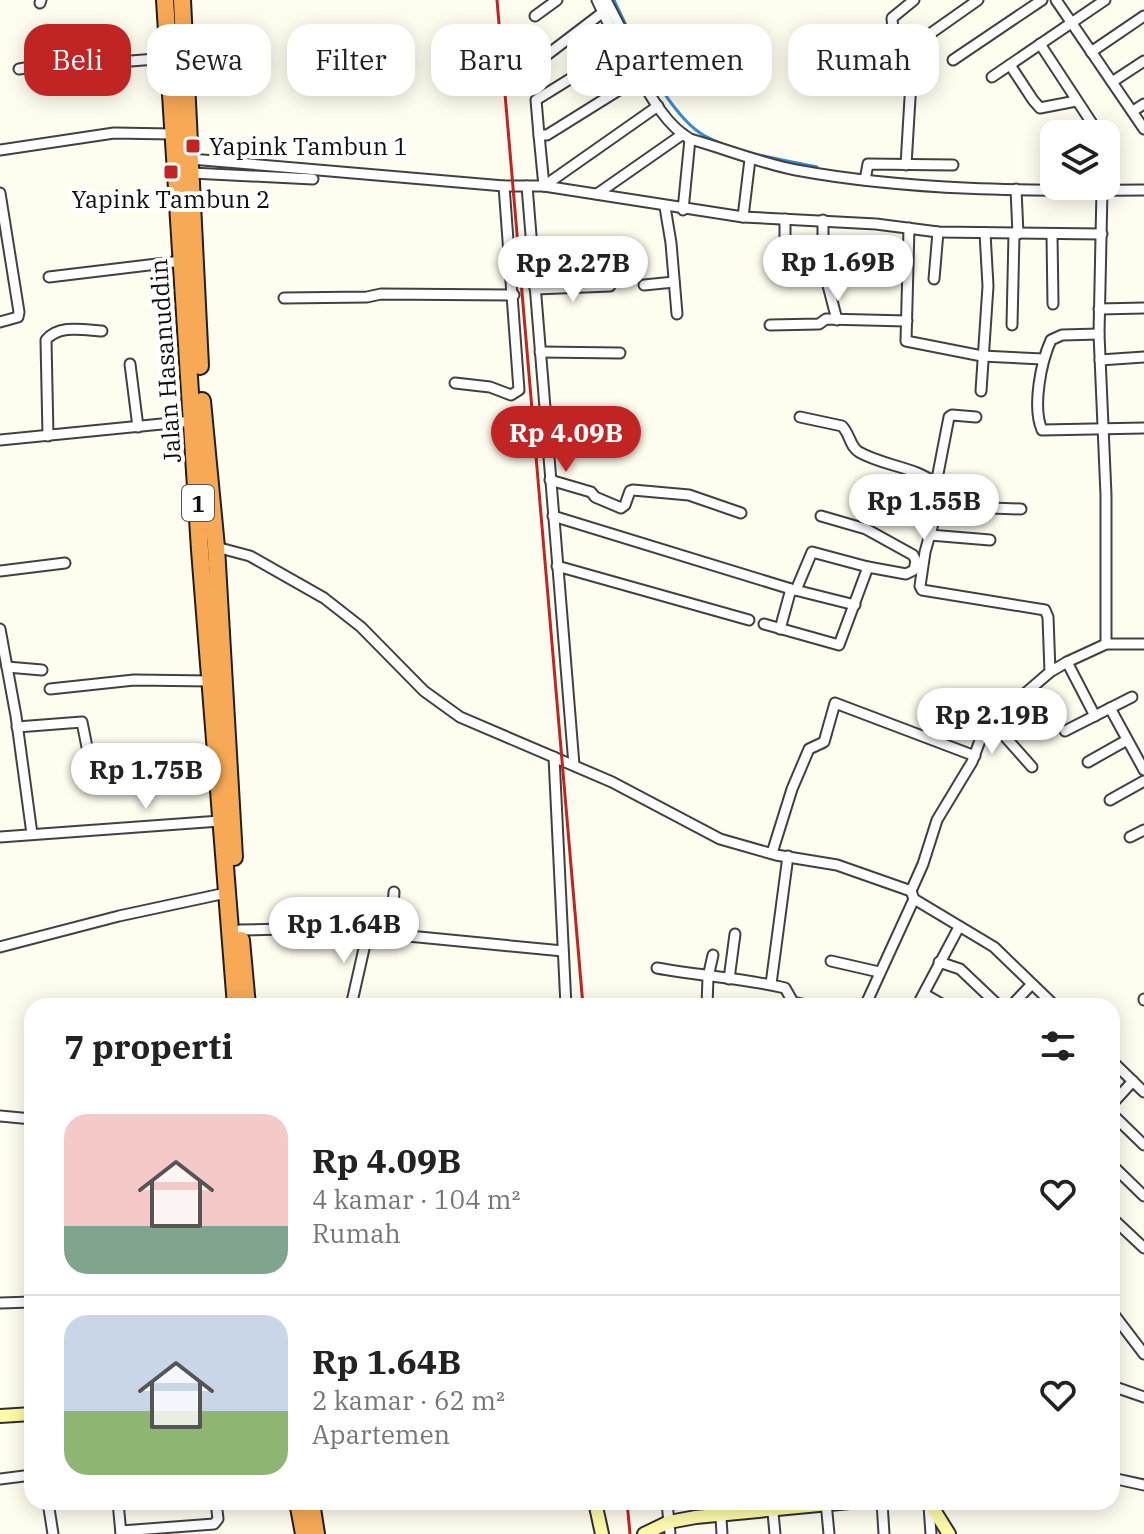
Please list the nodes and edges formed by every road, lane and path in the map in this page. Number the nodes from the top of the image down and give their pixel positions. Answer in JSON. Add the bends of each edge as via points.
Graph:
{"nodes":[{"id":1,"x":165,"y":0,"type":"edge"},
{"id":2,"x":182,"y":0,"type":"edge"},
{"id":3,"x":557,"y":0,"type":"edge"},
{"id":4,"x":597,"y":0,"type":"edge"},
{"id":5,"x":606,"y":0,"type":"edge"},
{"id":6,"x":914,"y":0,"type":"edge"},
{"id":7,"x":978,"y":0,"type":"edge"},
{"id":8,"x":1042,"y":0,"type":"edge"},
{"id":9,"x":1056,"y":0,"type":"edge"},
{"id":10,"x":1105,"y":0,"type":"edge"},
{"id":11,"x":602,"y":13,"type":"junction"},
{"id":12,"x":535,"y":16,"type":"dead end"},
{"id":13,"x":1144,"y":16,"type":"edge"},
{"id":14,"x":167,"y":24,"type":"edge"},
{"id":15,"x":608,"y":24,"type":"edge"},
{"id":16,"x":618,"y":24,"type":"edge"},
{"id":17,"x":1072,"y":24,"type":"junction"},
{"id":18,"x":1040,"y":44,"type":"junction"},
{"id":19,"x":551,"y":52,"type":"edge"},
{"id":20,"x":1091,"y":52,"type":"junction"},
{"id":21,"x":147,"y":60,"type":"edge"},
{"id":22,"x":953,"y":60,"type":"dead end"},
{"id":23,"x":1144,"y":61,"type":"edge"},
{"id":24,"x":1010,"y":65,"type":"junction"},
{"id":25,"x":19,"y":69,"type":"dead end"},
{"id":26,"x":992,"y":77,"type":"dead end"},
{"id":27,"x":1112,"y":82,"type":"junction"},
{"id":28,"x":567,"y":83,"type":"edge"},
{"id":29,"x":170,"y":96,"type":"edge"},
{"id":30,"x":610,"y":96,"type":"edge"},
{"id":31,"x":652,"y":96,"type":"edge"},
{"id":32,"x":910,"y":96,"type":"edge"},
{"id":33,"x":1076,"y":101,"type":"junction"},
{"id":34,"x":1144,"y":104,"type":"edge"},
{"id":35,"x":658,"y":106,"type":"junction"},
{"id":36,"x":1133,"y":111,"type":"junction"},
{"id":37,"x":1089,"y":120,"type":"edge"},
{"id":38,"x":1144,"y":129,"type":"edge"},
{"id":39,"x":172,"y":134,"type":"junction"},
{"id":40,"x":539,"y":135,"type":"junction"},
{"id":41,"x":686,"y":137,"type":"junction"},
{"id":42,"x":0,"y":150,"type":"edge"},
{"id":43,"x":750,"y":159,"type":"junction"},
{"id":44,"x":906,"y":165,"type":"junction"},
{"id":45,"x":953,"y":165,"type":"dead end"},
{"id":46,"x":191,"y":166,"type":"junction"},
{"id":47,"x":313,"y":179,"type":"dead end"},
{"id":48,"x":865,"y":180,"type":"junction"},
{"id":49,"x":504,"y":186,"type":"junction"},
{"id":50,"x":527,"y":186,"type":"junction"},
{"id":51,"x":544,"y":186,"type":"junction"},
{"id":52,"x":1016,"y":189,"type":"junction"},
{"id":53,"x":1040,"y":189,"type":"edge"},
{"id":54,"x":1120,"y":190,"type":"edge"},
{"id":55,"x":1144,"y":190,"type":"edge"},
{"id":56,"x":0,"y":193,"type":"edge"},
{"id":57,"x":597,"y":194,"type":"junction"},
{"id":58,"x":1102,"y":200,"type":"edge"},
{"id":59,"x":665,"y":207,"type":"junction"},
{"id":60,"x":683,"y":210,"type":"junction"},
{"id":61,"x":743,"y":217,"type":"junction"},
{"id":62,"x":785,"y":219,"type":"junction"},
{"id":63,"x":823,"y":220,"type":"junction"},
{"id":64,"x":909,"y":228,"type":"junction"},
{"id":65,"x":938,"y":232,"type":"junction"},
{"id":66,"x":985,"y":233,"type":"junction"},
{"id":67,"x":1016,"y":234,"type":"junction"},
{"id":68,"x":1102,"y":234,"type":"junction"},
{"id":69,"x":1052,"y":235,"type":"junction"},
{"id":70,"x":596,"y":258,"type":"dead end"},
{"id":71,"x":532,"y":260,"type":"junction"},
{"id":72,"x":182,"y":261,"type":"junction"},
{"id":73,"x":825,"y":270,"type":"junction"},
{"id":74,"x":49,"y":277,"type":"dead end"},
{"id":75,"x":934,"y":279,"type":"dead end"},
{"id":76,"x":674,"y":282,"type":"junction"},
{"id":77,"x":644,"y":285,"type":"dead end"},
{"id":78,"x":610,"y":286,"type":"dead end"},
{"id":79,"x":535,"y":289,"type":"junction"},
{"id":80,"x":514,"y":295,"type":"junction"},
{"id":81,"x":284,"y":298,"type":"dead end"},
{"id":82,"x":1053,"y":304,"type":"dead end"},
{"id":83,"x":1144,"y":308,"type":"edge"},
{"id":84,"x":1099,"y":309,"type":"junction"},
{"id":85,"x":677,"y":314,"type":"dead end"},
{"id":86,"x":837,"y":320,"type":"junction"},
{"id":87,"x":907,"y":321,"type":"junction"},
{"id":88,"x":0,"y":322,"type":"edge"},
{"id":89,"x":770,"y":325,"type":"dead end"},
{"id":90,"x":1012,"y":325,"type":"dead end"},
{"id":91,"x":102,"y":331,"type":"dead end"},
{"id":92,"x":1099,"y":334,"type":"junction"},
{"id":93,"x":540,"y":352,"type":"junction"},
{"id":94,"x":620,"y":353,"type":"dead end"},
{"id":95,"x":982,"y":356,"type":"junction"},
{"id":96,"x":1144,"y":357,"type":"edge"},
{"id":97,"x":1043,"y":359,"type":"junction"},
{"id":98,"x":1100,"y":360,"type":"junction"},
{"id":99,"x":130,"y":364,"type":"dead end"},
{"id":100,"x":455,"y":383,"type":"dead end"},
{"id":101,"x":981,"y":391,"type":"dead end"},
{"id":102,"x":800,"y":417,"type":"dead end"},
{"id":103,"x":976,"y":417,"type":"dead end"},
{"id":104,"x":192,"y":421,"type":"junction"},
{"id":105,"x":138,"y":427,"type":"junction"},
{"id":106,"x":1144,"y":428,"type":"edge"},
{"id":107,"x":1104,"y":429,"type":"junction"},
{"id":108,"x":48,"y":436,"type":"junction"},
{"id":109,"x":0,"y":440,"type":"edge"},
{"id":110,"x":550,"y":480,"type":"junction"},
{"id":111,"x":936,"y":484,"type":"junction"},
{"id":112,"x":938,"y":506,"type":"junction"},
{"id":113,"x":1021,"y":509,"type":"dead end"},
{"id":114,"x":741,"y":513,"type":"dead end"},
{"id":115,"x":553,"y":516,"type":"junction"},
{"id":116,"x":821,"y":516,"type":"dead end"},
{"id":117,"x":930,"y":535,"type":"junction"},
{"id":118,"x":990,"y":540,"type":"dead end"},
{"id":119,"x":216,"y":547,"type":"junction"},
{"id":120,"x":65,"y":563,"type":"dead end"},
{"id":121,"x":557,"y":566,"type":"junction"},
{"id":122,"x":868,"y":567,"type":"junction"},
{"id":123,"x":0,"y":571,"type":"edge"},
{"id":124,"x":794,"y":590,"type":"junction"},
{"id":125,"x":855,"y":605,"type":"junction"},
{"id":126,"x":749,"y":620,"type":"dead end"},
{"id":127,"x":764,"y":624,"type":"dead end"},
{"id":128,"x":0,"y":629,"type":"edge"},
{"id":129,"x":780,"y":629,"type":"junction"},
{"id":130,"x":1106,"y":644,"type":"junction"},
{"id":131,"x":1144,"y":644,"type":"edge"},
{"id":132,"x":1067,"y":662,"type":"junction"},
{"id":133,"x":7,"y":667,"type":"junction"},
{"id":134,"x":42,"y":670,"type":"dead end"},
{"id":135,"x":1050,"y":672,"type":"junction"},
{"id":136,"x":211,"y":681,"type":"junction"},
{"id":137,"x":50,"y":689,"type":"dead end"},
{"id":138,"x":1132,"y":697,"type":"dead end"},
{"id":139,"x":1017,"y":701,"type":"junction"},
{"id":140,"x":1110,"y":708,"type":"junction"},
{"id":141,"x":1095,"y":716,"type":"junction"},
{"id":142,"x":992,"y":722,"type":"junction"},
{"id":143,"x":17,"y":727,"type":"junction"},
{"id":144,"x":1037,"y":728,"type":"dead end"},
{"id":145,"x":1065,"y":731,"type":"dead end"},
{"id":146,"x":1127,"y":740,"type":"junction"},
{"id":147,"x":217,"y":754,"type":"junction"},
{"id":148,"x":975,"y":756,"type":"junction"},
{"id":149,"x":554,"y":757,"type":"junction"},
{"id":150,"x":1088,"y":762,"type":"dead end"},
{"id":151,"x":574,"y":765,"type":"junction"},
{"id":152,"x":1032,"y":767,"type":"dead end"},
{"id":153,"x":1144,"y":770,"type":"edge"},
{"id":154,"x":1144,"y":781,"type":"edge"},
{"id":155,"x":1110,"y":800,"type":"dead end"},
{"id":156,"x":220,"y":821,"type":"junction"},
{"id":157,"x":1144,"y":830,"type":"edge"},
{"id":158,"x":32,"y":834,"type":"junction"},
{"id":159,"x":0,"y":837,"type":"edge"},
{"id":160,"x":1130,"y":837,"type":"dead end"},
{"id":161,"x":772,"y":853,"type":"junction"},
{"id":162,"x":788,"y":856,"type":"junction"},
{"id":163,"x":394,"y":892,"type":"dead end"},
{"id":164,"x":226,"y":893,"type":"junction"},
{"id":165,"x":913,"y":895,"type":"junction"},
{"id":166,"x":959,"y":927,"type":"junction"},
{"id":167,"x":240,"y":930,"type":"junction"},
{"id":168,"x":368,"y":931,"type":"junction"},
{"id":169,"x":391,"y":933,"type":"junction"},
{"id":170,"x":735,"y":934,"type":"dead end"},
{"id":171,"x":0,"y":947,"type":"edge"},
{"id":172,"x":563,"y":951,"type":"junction"},
{"id":173,"x":713,"y":955,"type":"dead end"},
{"id":174,"x":831,"y":961,"type":"dead end"},
{"id":175,"x":939,"y":962,"type":"junction"},
{"id":176,"x":657,"y":968,"type":"dead end"},
{"id":177,"x":879,"y":972,"type":"junction"},
{"id":178,"x":708,"y":977,"type":"junction"},
{"id":179,"x":729,"y":979,"type":"junction"},
{"id":180,"x":771,"y":984,"type":"junction"},
{"id":181,"x":1032,"y":984,"type":"junction"},
{"id":182,"x":924,"y":994,"type":"junction"},
{"id":183,"x":235,"y":998,"type":"edge"},
{"id":184,"x":246,"y":998,"type":"edge"},
{"id":185,"x":353,"y":998,"type":"edge"},
{"id":186,"x":566,"y":998,"type":"edge"},
{"id":187,"x":707,"y":998,"type":"edge"},
{"id":188,"x":791,"y":998,"type":"edge"},
{"id":189,"x":870,"y":998,"type":"edge"},
{"id":190,"x":922,"y":998,"type":"edge"},
{"id":191,"x":931,"y":998,"type":"edge"},
{"id":192,"x":991,"y":998,"type":"edge"},
{"id":193,"x":1019,"y":998,"type":"edge"},
{"id":194,"x":1047,"y":998,"type":"edge"},
{"id":195,"x":1120,"y":1069,"type":"edge"},
{"id":196,"x":1133,"y":1081,"type":"junction"},
{"id":197,"x":1144,"y":1092,"type":"edge"},
{"id":198,"x":1120,"y":1095,"type":"edge"},
{"id":199,"x":0,"y":1116,"type":"edge"},
{"id":200,"x":24,"y":1118,"type":"edge"},
{"id":201,"x":1120,"y":1122,"type":"edge"},
{"id":202,"x":1144,"y":1145,"type":"edge"},
{"id":203,"x":1120,"y":1173,"type":"edge"},
{"id":204,"x":1144,"y":1196,"type":"edge"},
{"id":205,"x":1120,"y":1225,"type":"edge"},
{"id":206,"x":1142,"y":1243,"type":"edge"},
{"id":207,"x":24,"y":1302,"type":"edge"},
{"id":208,"x":0,"y":1303,"type":"edge"},
{"id":209,"x":1120,"y":1322,"type":"edge"},
{"id":210,"x":1144,"y":1354,"type":"edge"},
{"id":211,"x":1120,"y":1389,"type":"edge"},
{"id":212,"x":1144,"y":1397,"type":"edge"},
{"id":213,"x":24,"y":1414,"type":"edge"},
{"id":214,"x":0,"y":1416,"type":"edge"},
{"id":215,"x":24,"y":1476,"type":"edge"},
{"id":216,"x":0,"y":1479,"type":"edge"},
{"id":217,"x":1120,"y":1480,"type":"edge"},
{"id":218,"x":1144,"y":1485,"type":"edge"},
{"id":219,"x":49,"y":1510,"type":"edge"},
{"id":220,"x":119,"y":1510,"type":"edge"},
{"id":221,"x":217,"y":1510,"type":"edge"},
{"id":222,"x":300,"y":1510,"type":"edge"},
{"id":223,"x":312,"y":1510,"type":"edge"},
{"id":224,"x":597,"y":1510,"type":"edge"},
{"id":225,"x":715,"y":1510,"type":"edge"},
{"id":226,"x":720,"y":1510,"type":"edge"},
{"id":227,"x":772,"y":1510,"type":"edge"},
{"id":228,"x":827,"y":1510,"type":"edge"},
{"id":229,"x":882,"y":1510,"type":"edge"},
{"id":230,"x":930,"y":1510,"type":"edge"},
{"id":231,"x":934,"y":1510,"type":"edge"},
{"id":232,"x":670,"y":1528,"type":"edge"},
{"id":233,"x":121,"y":1533,"type":"edge"},
{"id":234,"x":53,"y":1534,"type":"edge"},
{"id":235,"x":304,"y":1534,"type":"edge"},
{"id":236,"x":316,"y":1534,"type":"edge"},
{"id":237,"x":602,"y":1534,"type":"edge"},
{"id":238,"x":644,"y":1534,"type":"edge"},
{"id":239,"x":722,"y":1534,"type":"edge"},
{"id":240,"x":775,"y":1534,"type":"edge"},
{"id":241,"x":829,"y":1534,"type":"edge"},
{"id":242,"x":884,"y":1534,"type":"edge"},
{"id":243,"x":931,"y":1534,"type":"edge"},
{"id":244,"x":949,"y":1534,"type":"edge"}],
"edges":[{"from":1,"to":14,"type":"highway","name":"Jalan Hasanuddin","number":"1"},
{"from":2,"to":46,"type":"highway","name":"Jalan Hasanuddin","number":"1"},
{"from":3,"to":12,"type":"street"},
{"from":4,"to":11,"type":"street"},
{"from":5,"to":16,"type":"street"},
{"from":6,"to":7,"type":"street","via":[[892,18],[893,31],[904,45],[917,43]]},
{"from":8,"to":22,"type":"street"},
{"from":9,"to":17,"type":"street"},
{"from":10,"to":17,"type":"street"},
{"from":11,"to":15,"type":"street"},
{"from":11,"to":19,"type":"street"},
{"from":13,"to":20,"type":"street"},
{"from":17,"to":18,"type":"street"},
{"from":17,"to":20,"type":"street"},
{"from":18,"to":24,"type":"street"},
{"from":18,"to":33,"type":"street"},
{"from":20,"to":27,"type":"street"},
{"from":21,"to":25,"type":"street","via":[[66,61]]},
{"from":23,"to":27,"type":"street"},
{"from":24,"to":26,"type":"street"},
{"from":24,"to":33,"type":"street","via":[[1040,108]]},
{"from":27,"to":36,"type":"street"},
{"from":28,"to":40,"type":"street","via":[[536,100]]},
{"from":29,"to":39,"type":"highway","name":"Jalan Hasanuddin","number":"1"},
{"from":30,"to":40,"type":"street"},
{"from":31,"to":35,"type":"street"},
{"from":32,"to":44,"type":"street"},
{"from":33,"to":37,"type":"street"},
{"from":34,"to":36,"type":"street"},
{"from":35,"to":41,"type":"street"},
{"from":35,"to":51,"type":"street"},
{"from":36,"to":38,"type":"street"},
{"from":39,"to":42,"type":"street","via":[[114,133]]},
{"from":39,"to":72,"type":"highway","name":"Jalan Hasanuddin","number":"1"},
{"from":40,"to":51,"type":"street"},
{"from":41,"to":43,"type":"street"},
{"from":41,"to":57,"type":"street"},
{"from":41,"to":60,"type":"street"},
{"from":43,"to":48,"type":"street"},
{"from":43,"to":61,"type":"street"},
{"from":44,"to":45,"type":"street"},
{"from":44,"to":48,"type":"street","via":[[868,164]]},
{"from":46,"to":47,"type":"street"},
{"from":46,"to":49,"type":"street"},
{"from":46,"to":119,"type":"highway","name":"Jalan Hasanuddin","number":"1","via":[[202,402]]},
{"from":48,"to":52,"type":"street"},
{"from":49,"to":50,"type":"street"},
{"from":49,"to":80,"type":"street"},
{"from":50,"to":51,"type":"street"},
{"from":50,"to":71,"type":"street"},
{"from":51,"to":57,"type":"street"},
{"from":52,"to":53,"type":"street"},
{"from":52,"to":67,"type":"street"},
{"from":54,"to":55,"type":"street"},
{"from":56,"to":88,"type":"street","via":[[19,312]]},
{"from":57,"to":59,"type":"street"},
{"from":58,"to":68,"type":"street"},
{"from":59,"to":60,"type":"street"},
{"from":59,"to":76,"type":"street"},
{"from":60,"to":61,"type":"street"},
{"from":61,"to":62,"type":"street"},
{"from":62,"to":63,"type":"street"},
{"from":62,"to":73,"type":"street","via":[[790,273]]},
{"from":63,"to":64,"type":"street"},
{"from":63,"to":73,"type":"street"},
{"from":64,"to":65,"type":"street"},
{"from":64,"to":87,"type":"street"},
{"from":65,"to":66,"type":"street"},
{"from":65,"to":75,"type":"street"},
{"from":66,"to":67,"type":"street"},
{"from":66,"to":95,"type":"street","via":[[988,286]]},
{"from":67,"to":69,"type":"street"},
{"from":67,"to":90,"type":"street"},
{"from":68,"to":69,"type":"street"},
{"from":68,"to":84,"type":"street"},
{"from":69,"to":82,"type":"street"},
{"from":70,"to":71,"type":"street","via":[[562,255],[552,263]]},
{"from":71,"to":79,"type":"street"},
{"from":72,"to":74,"type":"street"},
{"from":72,"to":104,"type":"highway","name":"Jalan Hasanuddin","number":"1"},
{"from":73,"to":86,"type":"street"},
{"from":76,"to":77,"type":"street"},
{"from":76,"to":85,"type":"street"},
{"from":78,"to":79,"type":"street"},
{"from":79,"to":93,"type":"street"},
{"from":80,"to":81,"type":"street"},
{"from":80,"to":100,"type":"street","via":[[519,390],[511,395]]},
{"from":83,"to":84,"type":"street"},
{"from":84,"to":92,"type":"street"},
{"from":86,"to":87,"type":"street"},
{"from":86,"to":89,"type":"street"},
{"from":87,"to":95,"type":"street","via":[[906,342]]},
{"from":91,"to":108,"type":"street","via":[[59,330],[46,340]]},
{"from":92,"to":97,"type":"street","via":[[1055,337]]},
{"from":92,"to":98,"type":"street"},
{"from":93,"to":94,"type":"street"},
{"from":93,"to":110,"type":"street"},
{"from":95,"to":97,"type":"street"},
{"from":95,"to":101,"type":"street"},
{"from":96,"to":98,"type":"street"},
{"from":97,"to":107,"type":"street","via":[[1037,418],[1042,430]]},
{"from":98,"to":107,"type":"street"},
{"from":99,"to":105,"type":"street"},
{"from":102,"to":111,"type":"street","via":[[842,426],[858,452],[925,474]]},
{"from":103,"to":111,"type":"street","via":[[949,417]]},
{"from":104,"to":105,"type":"street"},
{"from":104,"to":136,"type":"highway","name":"Jalan Hasanuddin","number":"1"},
{"from":105,"to":108,"type":"street"},
{"from":106,"to":107,"type":"street"},
{"from":107,"to":130,"type":"street"},
{"from":108,"to":109,"type":"street"},
{"from":110,"to":114,"type":"street","via":[[621,508],[633,490],[689,495]]},
{"from":110,"to":115,"type":"street"},
{"from":111,"to":112,"type":"street"},
{"from":112,"to":113,"type":"street"},
{"from":112,"to":117,"type":"street"},
{"from":115,"to":121,"type":"street"},
{"from":115,"to":124,"type":"street"},
{"from":116,"to":122,"type":"street","via":[[866,529],[916,561],[906,574]]},
{"from":117,"to":118,"type":"street"},
{"from":117,"to":135,"type":"street","via":[[922,590],[1045,610]]},
{"from":119,"to":149,"type":"street","via":[[250,556],[324,598],[438,703]]},
{"from":119,"to":167,"type":"highway","name":"Jalan Hasanuddin","number":"1"},
{"from":120,"to":123,"type":"street"},
{"from":121,"to":126,"type":"street"},
{"from":121,"to":151,"type":"street"},
{"from":122,"to":124,"type":"street","via":[[812,552]]},
{"from":122,"to":125,"type":"street"},
{"from":124,"to":125,"type":"street"},
{"from":124,"to":129,"type":"street"},
{"from":125,"to":129,"type":"street","via":[[837,646]]},
{"from":127,"to":129,"type":"street"},
{"from":128,"to":133,"type":"street"},
{"from":130,"to":131,"type":"street"},
{"from":130,"to":132,"type":"street"},
{"from":132,"to":135,"type":"street"},
{"from":132,"to":141,"type":"street"},
{"from":133,"to":134,"type":"street"},
{"from":133,"to":143,"type":"street"},
{"from":135,"to":139,"type":"street"},
{"from":136,"to":137,"type":"street","via":[[134,680]]},
{"from":136,"to":147,"type":"highway","name":"Jalan Hasanuddin","number":"1"},
{"from":138,"to":140,"type":"street"},
{"from":139,"to":142,"type":"street"},
{"from":139,"to":144,"type":"street"},
{"from":140,"to":141,"type":"street"},
{"from":140,"to":146,"type":"street"},
{"from":141,"to":145,"type":"street"},
{"from":142,"to":148,"type":"street"},
{"from":142,"to":152,"type":"street"},
{"from":143,"to":147,"type":"street","via":[[82,722],[92,757]]},
{"from":143,"to":158,"type":"street"},
{"from":146,"to":150,"type":"street"},
{"from":146,"to":153,"type":"street"},
{"from":147,"to":156,"type":"highway","name":"Jalan Hasanuddin","number":"1"},
{"from":148,"to":161,"type":"street","via":[[835,703],[824,742],[809,749],[792,789]]},
{"from":148,"to":165,"type":"street","via":[[937,820]]},
{"from":149,"to":151,"type":"street"},
{"from":149,"to":172,"type":"street"},
{"from":151,"to":161,"type":"street","via":[[692,827]]},
{"from":154,"to":155,"type":"street"},
{"from":156,"to":158,"type":"street"},
{"from":156,"to":164,"type":"highway","name":"Jalan Hasanuddin","number":"1"},
{"from":157,"to":160,"type":"street"},
{"from":158,"to":159,"type":"street"},
{"from":161,"to":162,"type":"street"},
{"from":162,"to":165,"type":"street","via":[[837,865]]},
{"from":162,"to":180,"type":"street"},
{"from":163,"to":169,"type":"street"},
{"from":164,"to":171,"type":"street"},
{"from":164,"to":183,"type":"highway","name":"Jalan Hasanuddin","number":"1"},
{"from":165,"to":166,"type":"street"},
{"from":165,"to":177,"type":"street"},
{"from":166,"to":175,"type":"street"},
{"from":166,"to":181,"type":"street","via":[[994,947]]},
{"from":167,"to":168,"type":"street"},
{"from":167,"to":184,"type":"highway","name":"Jalan Hasanuddin","number":"1"},
{"from":168,"to":169,"type":"street"},
{"from":168,"to":185,"type":"street"},
{"from":169,"to":172,"type":"street"},
{"from":170,"to":179,"type":"street"},
{"from":172,"to":186,"type":"street"},
{"from":173,"to":178,"type":"street"},
{"from":174,"to":177,"type":"street"},
{"from":175,"to":182,"type":"street"},
{"from":175,"to":192,"type":"street","via":[[960,969]]},
{"from":176,"to":178,"type":"street"},
{"from":177,"to":189,"type":"street"},
{"from":178,"to":179,"type":"street"},
{"from":178,"to":187,"type":"street"},
{"from":179,"to":180,"type":"street"},
{"from":180,"to":188,"type":"street","via":[[785,988]]},
{"from":181,"to":193,"type":"street"},
{"from":181,"to":194,"type":"street"},
{"from":182,"to":190,"type":"street"},
{"from":182,"to":191,"type":"street"},
{"from":195,"to":196,"type":"street"},
{"from":196,"to":197,"type":"street"},
{"from":196,"to":198,"type":"street"},
{"from":199,"to":200,"type":"street"},
{"from":201,"to":202,"type":"street"},
{"from":203,"to":204,"type":"street"},
{"from":205,"to":206,"type":"street"},
{"from":207,"to":208,"type":"street"},
{"from":209,"to":210,"type":"street"},
{"from":211,"to":212,"type":"street"},
{"from":213,"to":214,"type":"street"},
{"from":215,"to":216,"type":"street"},
{"from":217,"to":218,"type":"street"},
{"from":219,"to":234,"type":"street"},
{"from":220,"to":233,"type":"street"},
{"from":221,"to":233,"type":"street","via":[[214,1524]]},
{"from":222,"to":235,"type":"highway"},
{"from":223,"to":236,"type":"highway"},
{"from":224,"to":237,"type":"street"},
{"from":225,"to":232,"type":"street"},
{"from":226,"to":239,"type":"street"},
{"from":227,"to":240,"type":"street"},
{"from":228,"to":241,"type":"street"},
{"from":229,"to":242,"type":"street"},
{"from":230,"to":243,"type":"street"},
{"from":231,"to":244,"type":"street"},
{"from":232,"to":238,"type":"street"}]}
